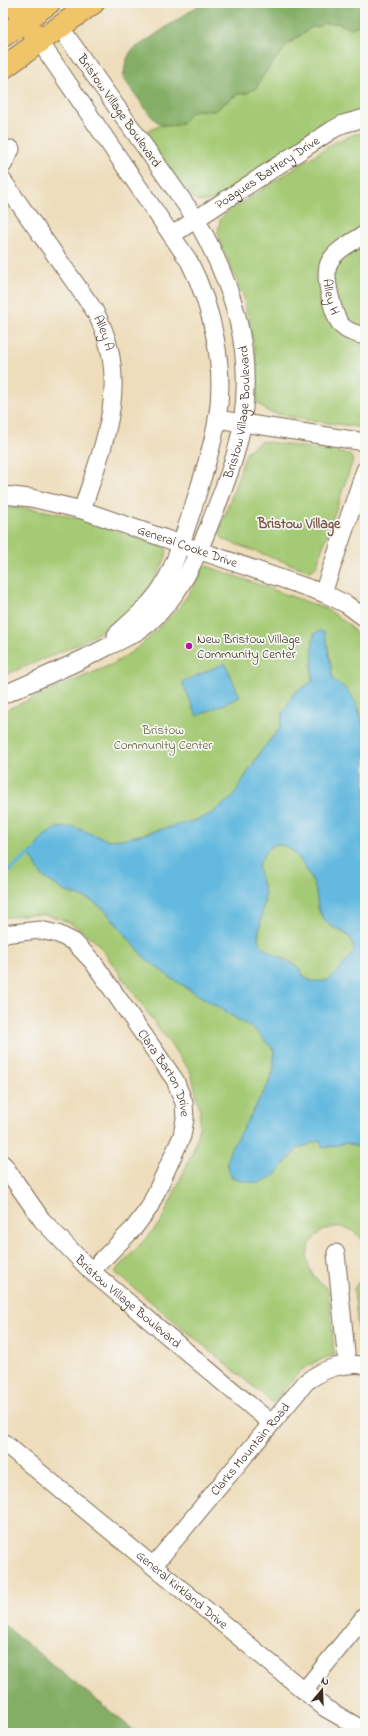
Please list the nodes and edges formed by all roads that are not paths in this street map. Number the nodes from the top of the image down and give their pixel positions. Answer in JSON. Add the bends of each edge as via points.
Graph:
{"nodes":[{"id":1,"x":11,"y":3,"type":"edge"},
{"id":2,"x":93,"y":3,"type":"edge"},
{"id":3,"x":46,"y":4,"type":"edge"},
{"id":4,"x":24,"y":21,"type":"junction"},
{"id":5,"x":60,"y":27,"type":"junction"},
{"id":6,"x":3,"y":36,"type":"edge"},
{"id":7,"x":40,"y":42,"type":"junction"},
{"id":8,"x":3,"y":68,"type":"edge"},
{"id":9,"x":365,"y":118,"type":"edge"},
{"id":10,"x":11,"y":149,"type":"dead end"},
{"id":11,"x":3,"y":165,"type":"edge"},
{"id":12,"x":3,"y":181,"type":"edge"},
{"id":13,"x":196,"y":220,"type":"junction"},
{"id":14,"x":365,"y":234,"type":"edge"},
{"id":15,"x":172,"y":235,"type":"junction"},
{"id":16,"x":365,"y":336,"type":"edge"},
{"id":17,"x":217,"y":419,"type":"junction"},
{"id":18,"x":242,"y":424,"type":"junction"},
{"id":19,"x":365,"y":442,"type":"edge"},
{"id":20,"x":365,"y":470,"type":"edge"},
{"id":21,"x":3,"y":495,"type":"edge"},
{"id":22,"x":82,"y":510,"type":"junction"},
{"id":23,"x":181,"y":544,"type":"junction"},
{"id":24,"x":200,"y":550,"type":"junction"},
{"id":25,"x":323,"y":593,"type":"junction"},
{"id":26,"x":365,"y":618,"type":"edge"},
{"id":27,"x":97,"y":653,"type":"junction"},
{"id":28,"x":3,"y":695,"type":"edge"},
{"id":29,"x":3,"y":934,"type":"edge"},
{"id":30,"x":3,"y":1164,"type":"edge"},
{"id":31,"x":336,"y":1253,"type":"dead end"},
{"id":32,"x":91,"y":1271,"type":"junction"},
{"id":33,"x":347,"y":1364,"type":"junction"},
{"id":34,"x":365,"y":1365,"type":"edge"},
{"id":35,"x":271,"y":1423,"type":"junction"},
{"id":36,"x":3,"y":1442,"type":"edge"},
{"id":37,"x":153,"y":1566,"type":"junction"},
{"id":38,"x":365,"y":1616,"type":"edge"},
{"id":39,"x":304,"y":1691,"type":"junction"},
{"id":40,"x":365,"y":1731,"type":"edge"}],
"edges":[{"from":1,"to":4,"type":"main road"},
{"from":2,"to":5,"type":"highway"},
{"from":3,"to":4,"type":"highway"},
{"from":3,"to":5,"type":"main road"},
{"from":4,"to":6,"type":"highway"},
{"from":4,"to":7,"type":"main road"},
{"from":5,"to":7,"type":"highway"},
{"from":5,"to":13,"type":"street","name":"Bristow Village Boulevard"},
{"from":7,"to":8,"type":"highway"},
{"from":7,"to":15,"type":"street","name":"Bristow Village Boulevard"},
{"from":9,"to":13,"type":"street","name":"Poagues Battery Drive","via":[[332,130]]},
{"from":10,"to":11,"type":"street"},
{"from":12,"to":22,"type":"street","name":"Alley A","via":[[100,320],[112,360],[114,379],[108,425]]},
{"from":13,"to":15,"type":"street","name":"Poagues Battery Drive"},
{"from":13,"to":18,"type":"street","name":"Bristow Village Boulevard","via":[[223,271],[239,319],[245,375]]},
{"from":14,"to":16,"type":"street","name":"Alley H","via":[[335,255],[327,271],[328,284],[342,326]]},
{"from":15,"to":17,"type":"street","name":"Bristow Village Boulevard","via":[[196,274],[210,316],[218,369]]},
{"from":17,"to":18,"type":"street"},
{"from":17,"to":23,"type":"street","name":"Bristow Village Boulevard","via":[[211,449]]},
{"from":18,"to":19,"type":"street"},
{"from":18,"to":24,"type":"street","name":"Bristow Village Boulevard","via":[[224,489]]},
{"from":20,"to":25,"type":"street"},
{"from":21,"to":22,"type":"street","name":"General Cooke Drive","via":[[32,498]]},
{"from":22,"to":23,"type":"street","name":"General Cooke Drive"},
{"from":23,"to":24,"type":"street","name":"General Cooke Drive"},
{"from":23,"to":27,"type":"street","name":"Bristow Village Boulevard","via":[[170,573],[153,601]]},
{"from":24,"to":25,"type":"street","name":"General Cooke Drive"},
{"from":24,"to":27,"type":"street","name":"Bristow Village Boulevard","via":[[185,579],[164,608],[148,624]]},
{"from":25,"to":26,"type":"street","name":"General Cooke Drive","via":[[346,604]]},
{"from":27,"to":28,"type":"street","name":"Bristow Village Boulevard"},
{"from":29,"to":32,"type":"street","name":"Clara Barton Drive","via":[[30,930],[49,931],[66,937],[79,946],[94,962],[175,1080],[184,1103],[182,1136],[150,1208]]},
{"from":30,"to":32,"type":"street","name":"Bristow Village Boulevard","via":[[42,1220]]},
{"from":31,"to":33,"type":"street"},
{"from":32,"to":35,"type":"street","name":"Bristow Village Boulevard"},
{"from":33,"to":34,"type":"street","name":"Clarks Mountain Road"},
{"from":33,"to":35,"type":"street","name":"Clarks Mountain Road","via":[[326,1369],[306,1382]]},
{"from":35,"to":37,"type":"street","name":"Clarks Mountain Road"},
{"from":36,"to":37,"type":"street","name":"General Kirkland Drive"},
{"from":37,"to":39,"type":"street","name":"General Kirkland Drive"},
{"from":38,"to":39,"type":"street"},
{"from":39,"to":40,"type":"street","name":"General Kirkland Drive","via":[[336,1715]]}]}
